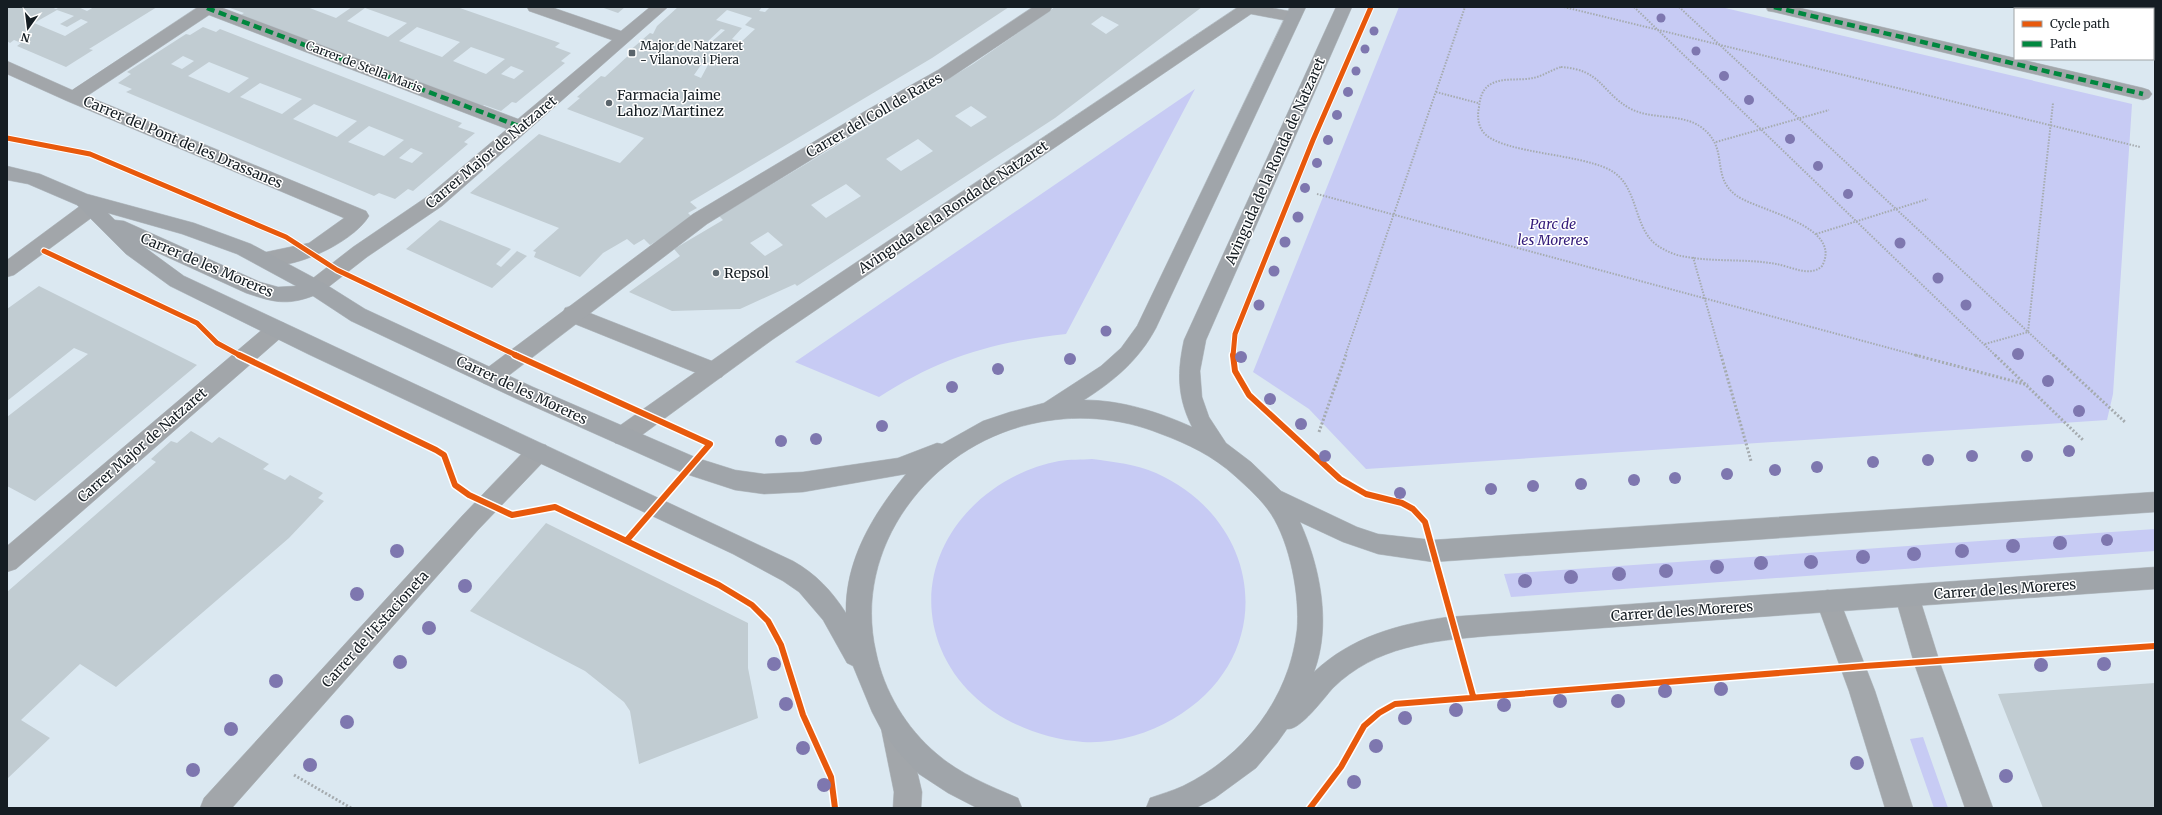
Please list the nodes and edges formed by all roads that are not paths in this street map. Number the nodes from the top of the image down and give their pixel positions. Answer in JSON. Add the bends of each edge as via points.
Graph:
{"nodes":[{"id":1,"x":535,"y":7,"type":"edge"},
{"id":2,"x":660,"y":7,"type":"edge"},
{"id":3,"x":1044,"y":7,"type":"edge"},
{"id":4,"x":1344,"y":7,"type":"edge"},
{"id":5,"x":1774,"y":7,"type":"edge"},
{"id":6,"x":208,"y":8,"type":"edge"},
{"id":7,"x":1296,"y":12,"type":"edge"},
{"id":8,"x":624,"y":38,"type":"junction"},
{"id":9,"x":7,"y":67,"type":"edge"},
{"id":10,"x":2143,"y":94,"type":"dead end"},
{"id":11,"x":73,"y":97,"type":"junction"},
{"id":12,"x":522,"y":127,"type":"junction"},
{"id":13,"x":7,"y":173,"type":"edge"},
{"id":14,"x":92,"y":209,"type":"junction"},
{"id":15,"x":359,"y":216,"type":"junction"},
{"id":16,"x":393,"y":230,"type":"junction"},
{"id":17,"x":264,"y":259,"type":"junction"},
{"id":18,"x":7,"y":270,"type":"edge"},
{"id":19,"x":315,"y":287,"type":"junction"},
{"id":20,"x":572,"y":314,"type":"junction"},
{"id":21,"x":277,"y":329,"type":"junction"},
{"id":22,"x":714,"y":371,"type":"junction"},
{"id":23,"x":491,"y":377,"type":"junction"},
{"id":24,"x":1048,"y":412,"type":"junction"},
{"id":25,"x":623,"y":436,"type":"junction"},
{"id":26,"x":958,"y":444,"type":"junction"},
{"id":27,"x":1218,"y":449,"type":"junction"},
{"id":28,"x":538,"y":452,"type":"junction"},
{"id":29,"x":1273,"y":498,"type":"junction"},
{"id":30,"x":2155,"y":502,"type":"edge"},
{"id":31,"x":7,"y":561,"type":"edge"},
{"id":32,"x":2155,"y":578,"type":"edge"},
{"id":33,"x":1907,"y":596,"type":"junction"},
{"id":34,"x":1828,"y":601,"type":"junction"},
{"id":35,"x":870,"y":682,"type":"junction"},
{"id":36,"x":894,"y":728,"type":"junction"},
{"id":37,"x":1253,"y":754,"type":"junction"},
{"id":38,"x":214,"y":808,"type":"edge"},
{"id":39,"x":907,"y":808,"type":"edge"},
{"id":40,"x":1008,"y":808,"type":"edge"},
{"id":41,"x":1160,"y":808,"type":"edge"},
{"id":42,"x":1899,"y":808,"type":"edge"},
{"id":43,"x":1979,"y":808,"type":"edge"}],
"edges":[{"from":1,"to":8,"type":"street"},
{"from":2,"to":8,"type":"street","name":"Carrer Major de Natzaret"},
{"from":3,"to":20,"type":"street","name":"Carrer del Coll de Rates","via":[[944,74],[700,219]]},
{"from":4,"to":27,"type":"main road","name":"Avinguda de la Ronda de Natzaret","via":[[1195,340],[1187,378],[1193,404],[1202,426]]},
{"from":5,"to":10,"type":"street"},
{"from":6,"to":11,"type":"street"},
{"from":6,"to":12,"type":"street","name":"Carrer de Stella Maris"},
{"from":7,"to":22,"type":"street","name":"Avinguda de la Ronda de Natzaret","via":[[1248,8]]},
{"from":7,"to":24,"type":"main road","name":"Avinguda de la Ronda de Natzaret","via":[[1137,342],[1116,366]]},
{"from":8,"to":12,"type":"street","name":"Carrer Major de Natzaret"},
{"from":9,"to":11,"type":"street","name":"Carrer del Pont de les Drassanes"},
{"from":11,"to":15,"type":"street","name":"Carrer del Pont de les Drassanes"},
{"from":12,"to":16,"type":"street","name":"Carrer Major de Natzaret","via":[[435,201]]},
{"from":13,"to":14,"type":"main road","via":[[33,179]]},
{"from":14,"to":17,"type":"main road","via":[[187,228]]},
{"from":14,"to":18,"type":"street"},
{"from":14,"to":19,"type":"main road","name":"Carrer de les Moreres","via":[[254,288],[277,296],[294,296]]},
{"from":14,"to":21,"type":"main road","name":"Carrer de les Moreres","via":[[133,249],[177,281]]},
{"from":15,"to":16,"type":"street","name":"Carrer del Pont de les Drassanes"},
{"from":15,"to":17,"type":"street","via":[[332,240],[308,252]]},
{"from":16,"to":19,"type":"street","name":"Carrer Major de Natzaret"},
{"from":17,"to":19,"type":"main road"},
{"from":19,"to":23,"type":"main road","name":"Carrer de les Moreres","via":[[337,304],[358,315]]},
{"from":20,"to":22,"type":"street"},
{"from":20,"to":23,"type":"street"},
{"from":21,"to":28,"type":"main road","name":"Carrer de les Moreres"},
{"from":21,"to":31,"type":"street","name":"Carrer Major de Natzaret"},
{"from":22,"to":25,"type":"street","name":"Avinguda de la Ronda de Natzaret"},
{"from":23,"to":25,"type":"main road","name":"Carrer de les Moreres"},
{"from":24,"to":26,"type":"main road","via":[[988,429]]},
{"from":24,"to":27,"type":"main road","via":[[1087,409],[1124,413],[1158,421]]},
{"from":25,"to":26,"type":"main road","name":"Carrer de les Moreres","via":[[691,466],[735,480],[764,484],[803,482],[899,468]]},
{"from":26,"to":35,"type":"main road","via":[[925,469],[902,493],[884,518],[867,554],[858,594],[858,634]]},
{"from":27,"to":29,"type":"main road"},
{"from":28,"to":35,"type":"main road","name":"Carrer de les Moreres","via":[[741,547],[798,578],[837,618]]},
{"from":28,"to":38,"type":"street","name":"Carrer de l'Estacioneta","via":[[470,523]]},
{"from":29,"to":30,"type":"main road","via":[[1351,536],[1378,544],[1433,551]]},
{"from":29,"to":37,"type":"main road","via":[[1286,517],[1307,576],[1311,611],[1309,640],[1299,682],[1284,713]]},
{"from":32,"to":33,"type":"main road","name":"Carrer de les Moreres"},
{"from":33,"to":34,"type":"main road","name":"Carrer de les Moreres"},
{"from":33,"to":43,"type":"street","via":[[1927,663]]},
{"from":34,"to":37,"type":"main road","name":"Carrer de les Moreres","via":[[1496,624],[1410,633],[1369,647],[1336,668]]},
{"from":34,"to":42,"type":"street","via":[[1862,691]]},
{"from":35,"to":36,"type":"main road"},
{"from":36,"to":39,"type":"street","via":[[907,785]]},
{"from":36,"to":40,"type":"main road","via":[[928,763],[969,792]]},
{"from":37,"to":41,"type":"main road","via":[[1216,783]]}]}
